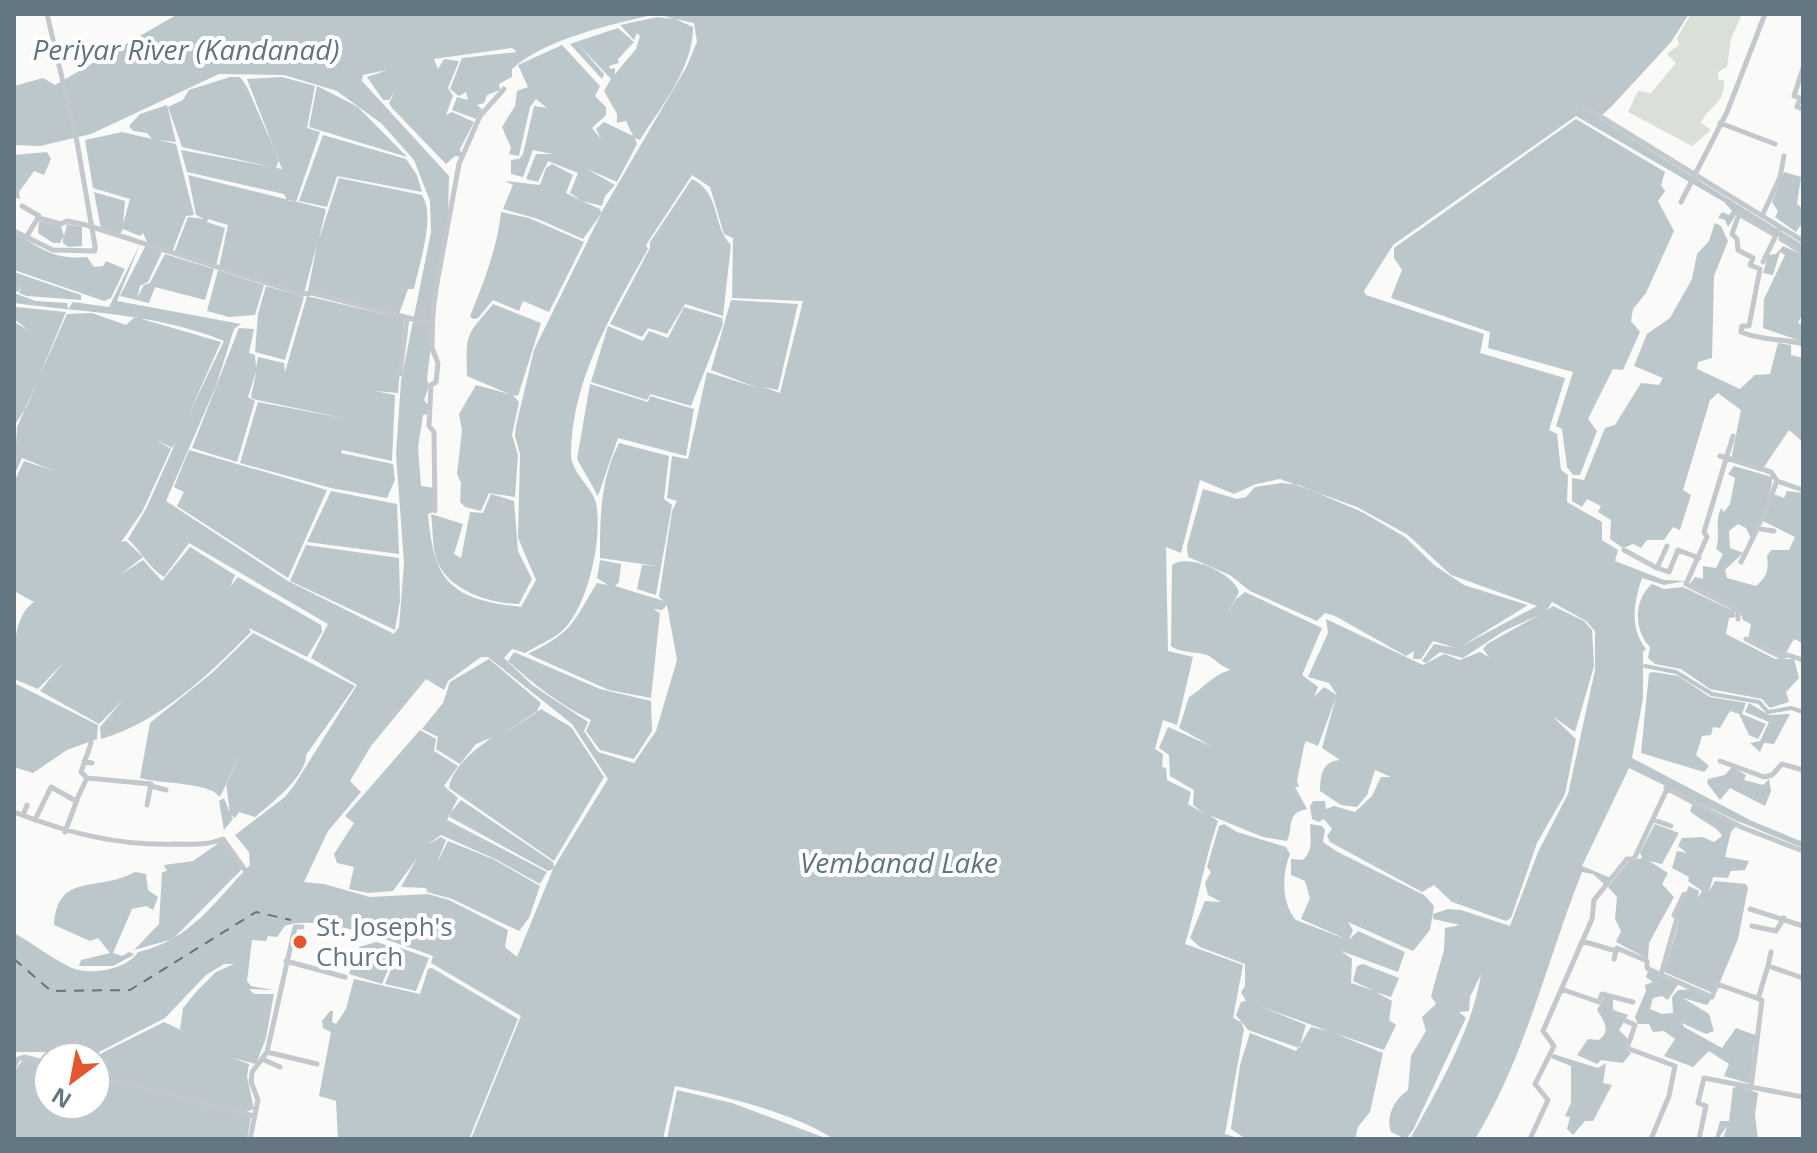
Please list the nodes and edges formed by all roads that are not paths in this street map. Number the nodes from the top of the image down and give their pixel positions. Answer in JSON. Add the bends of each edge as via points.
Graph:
{"nodes":[{"id":1,"x":47,"y":14,"type":"edge"},
{"id":2,"x":1765,"y":14,"type":"edge"},
{"id":3,"x":1803,"y":68,"type":"edge"},
{"id":4,"x":504,"y":89,"type":"dead end"},
{"id":5,"x":1585,"y":107,"type":"dead end"},
{"id":6,"x":1803,"y":109,"type":"edge"},
{"id":7,"x":1719,"y":123,"type":"junction"},
{"id":8,"x":1775,"y":144,"type":"dead end"},
{"id":9,"x":1784,"y":156,"type":"dead end"},
{"id":10,"x":1696,"y":176,"type":"junction"},
{"id":11,"x":1681,"y":202,"type":"dead end"},
{"id":12,"x":22,"y":206,"type":"dead end"},
{"id":13,"x":1762,"y":216,"type":"junction"},
{"id":14,"x":39,"y":218,"type":"junction"},
{"id":15,"x":1780,"y":227,"type":"junction"},
{"id":16,"x":14,"y":231,"type":"edge"},
{"id":17,"x":27,"y":236,"type":"junction"},
{"id":18,"x":1778,"y":237,"type":"junction"},
{"id":19,"x":1803,"y":241,"type":"edge"},
{"id":20,"x":1803,"y":253,"type":"edge"},
{"id":21,"x":1763,"y":262,"type":"dead end"},
{"id":22,"x":407,"y":320,"type":"junction"},
{"id":23,"x":432,"y":325,"type":"junction"},
{"id":24,"x":1733,"y":325,"type":"dead end"},
{"id":25,"x":1741,"y":332,"type":"junction"},
{"id":26,"x":1803,"y":344,"type":"edge"},
{"id":27,"x":400,"y":374,"type":"dead end"},
{"id":28,"x":1733,"y":436,"type":"dead end"},
{"id":29,"x":1720,"y":456,"type":"dead end"},
{"id":30,"x":1728,"y":459,"type":"junction"},
{"id":31,"x":1777,"y":481,"type":"junction"},
{"id":32,"x":1803,"y":490,"type":"edge"},
{"id":33,"x":435,"y":511,"type":"dead end"},
{"id":34,"x":1760,"y":529,"type":"junction"},
{"id":35,"x":1774,"y":531,"type":"dead end"},
{"id":36,"x":1667,"y":546,"type":"dead end"},
{"id":37,"x":1624,"y":550,"type":"dead end"},
{"id":38,"x":1699,"y":558,"type":"junction"},
{"id":39,"x":1741,"y":562,"type":"dead end"},
{"id":40,"x":1657,"y":568,"type":"junction"},
{"id":41,"x":1738,"y":619,"type":"dead end"},
{"id":42,"x":1746,"y":639,"type":"dead end"},
{"id":43,"x":1803,"y":660,"type":"edge"},
{"id":44,"x":91,"y":743,"type":"dead end"},
{"id":45,"x":83,"y":757,"type":"junction"},
{"id":46,"x":1720,"y":761,"type":"dead end"},
{"id":47,"x":92,"y":763,"type":"dead end"},
{"id":48,"x":1803,"y":770,"type":"edge"},
{"id":49,"x":87,"y":778,"type":"junction"},
{"id":50,"x":151,"y":786,"type":"junction"},
{"id":51,"x":166,"y":790,"type":"dead end"},
{"id":52,"x":77,"y":800,"type":"junction"},
{"id":53,"x":27,"y":805,"type":"dead end"},
{"id":54,"x":147,"y":805,"type":"dead end"},
{"id":55,"x":14,"y":812,"type":"edge"},
{"id":56,"x":23,"y":815,"type":"junction"},
{"id":57,"x":35,"y":820,"type":"junction"},
{"id":58,"x":1654,"y":820,"type":"junction"},
{"id":59,"x":1671,"y":826,"type":"dead end"},
{"id":60,"x":65,"y":832,"type":"junction"},
{"id":61,"x":1803,"y":851,"type":"edge"},
{"id":62,"x":245,"y":870,"type":"dead end"},
{"id":63,"x":1684,"y":894,"type":"dead end"},
{"id":64,"x":1750,"y":909,"type":"dead end"},
{"id":65,"x":1784,"y":918,"type":"junction"},
{"id":66,"x":1752,"y":926,"type":"dead end"},
{"id":67,"x":1803,"y":926,"type":"edge"},
{"id":68,"x":302,"y":927,"type":"dead end"},
{"id":69,"x":1582,"y":941,"type":"junction"},
{"id":70,"x":1616,"y":951,"type":"junction"},
{"id":71,"x":1771,"y":952,"type":"dead end"},
{"id":72,"x":1614,"y":959,"type":"dead end"},
{"id":73,"x":286,"y":961,"type":"junction"},
{"id":74,"x":1768,"y":966,"type":"junction"},
{"id":75,"x":1661,"y":975,"type":"junction"},
{"id":76,"x":345,"y":977,"type":"dead end"},
{"id":77,"x":1803,"y":978,"type":"edge"},
{"id":78,"x":1561,"y":989,"type":"junction"},
{"id":79,"x":1758,"y":999,"type":"junction"},
{"id":80,"x":1633,"y":1002,"type":"dead end"},
{"id":81,"x":1626,"y":1021,"type":"dead end"},
{"id":82,"x":267,"y":1051,"type":"junction"},
{"id":83,"x":303,"y":1058,"type":"dead end"},
{"id":84,"x":32,"y":1059,"type":"edge"},
{"id":85,"x":262,"y":1059,"type":"junction"},
{"id":86,"x":317,"y":1064,"type":"dead end"},
{"id":87,"x":14,"y":1067,"type":"edge"},
{"id":88,"x":280,"y":1067,"type":"dead end"},
{"id":89,"x":112,"y":1080,"type":"edge"},
{"id":90,"x":1751,"y":1088,"type":"junction"},
{"id":91,"x":1803,"y":1097,"type":"edge"},
{"id":92,"x":254,"y":1116,"type":"junction"},
{"id":93,"x":250,"y":1139,"type":"edge"},
{"id":94,"x":1530,"y":1139,"type":"edge"},
{"id":95,"x":1651,"y":1139,"type":"edge"},
{"id":96,"x":1699,"y":1139,"type":"edge"}],
"edges":[{"from":1,"to":17,"type":"street","bridge":true,"via":[[95,251],[63,252]]},
{"from":2,"to":7,"type":"street"},
{"from":3,"to":6,"type":"street","via":[[1794,96]]},
{"from":4,"to":23,"type":"street","via":[[480,116],[459,164]]},
{"from":5,"to":10,"type":"street"},
{"from":7,"to":8,"type":"street"},
{"from":7,"to":10,"type":"street"},
{"from":9,"to":13,"type":"street"},
{"from":10,"to":11,"type":"street"},
{"from":10,"to":13,"type":"street"},
{"from":12,"to":14,"type":"street"},
{"from":13,"to":15,"type":"street"},
{"from":14,"to":17,"type":"street"},
{"from":14,"to":22,"type":"street","via":[[86,225],[302,294]]},
{"from":15,"to":18,"type":"street"},
{"from":15,"to":19,"type":"street"},
{"from":16,"to":17,"type":"street"},
{"from":18,"to":20,"type":"street"},
{"from":18,"to":21,"type":"street"},
{"from":18,"to":25,"type":"street","via":[[1739,214],[1732,234],[1738,250],[1760,269],[1749,326],[1742,326]]},
{"from":22,"to":23,"type":"street"},
{"from":22,"to":27,"type":"street"},
{"from":23,"to":33,"type":"street","via":[[438,363],[429,426],[434,432]]},
{"from":24,"to":25,"type":"street"},
{"from":25,"to":26,"type":"street","via":[[1764,341],[1775,336]]},
{"from":28,"to":30,"type":"street"},
{"from":29,"to":30,"type":"street"},
{"from":30,"to":31,"type":"street","via":[[1771,472]]},
{"from":30,"to":38,"type":"street"},
{"from":31,"to":32,"type":"street"},
{"from":31,"to":34,"type":"street"},
{"from":34,"to":35,"type":"street"},
{"from":34,"to":39,"type":"street"},
{"from":36,"to":40,"type":"street"},
{"from":37,"to":40,"type":"street"},
{"from":38,"to":40,"type":"street","via":[[1678,550],[1669,572]]},
{"from":38,"to":41,"type":"street","via":[[1686,584],[1732,607]]},
{"from":42,"to":43,"type":"street","via":[[1781,657]]},
{"from":44,"to":45,"type":"street"},
{"from":45,"to":47,"type":"street"},
{"from":45,"to":49,"type":"street","via":[[81,774]]},
{"from":46,"to":48,"type":"street","via":[[1764,777],[1782,764]]},
{"from":49,"to":50,"type":"street"},
{"from":49,"to":52,"type":"street"},
{"from":50,"to":51,"type":"street"},
{"from":50,"to":54,"type":"street"},
{"from":52,"to":57,"type":"street","via":[[51,787]]},
{"from":52,"to":60,"type":"street"},
{"from":53,"to":56,"type":"street"},
{"from":55,"to":56,"type":"street"},
{"from":56,"to":57,"type":"street"},
{"from":57,"to":60,"type":"street"},
{"from":58,"to":59,"type":"street"},
{"from":58,"to":61,"type":"street","via":[[1665,788]]},
{"from":58,"to":69,"type":"street","via":[[1634,859],[1627,859],[1594,900]]},
{"from":60,"to":62,"type":"street","via":[[136,846],[204,847],[223,839]]},
{"from":63,"to":75,"type":"street"},
{"from":64,"to":65,"type":"street"},
{"from":65,"to":66,"type":"street","via":[[1776,931]]},
{"from":65,"to":67,"type":"street"},
{"from":68,"to":73,"type":"street","via":[[295,927]]},
{"from":69,"to":70,"type":"street"},
{"from":69,"to":78,"type":"street"},
{"from":70,"to":72,"type":"street"},
{"from":70,"to":75,"type":"street","via":[[1647,961],[1647,968]]},
{"from":71,"to":74,"type":"street"},
{"from":73,"to":76,"type":"street"},
{"from":73,"to":82,"type":"street"},
{"from":74,"to":77,"type":"street"},
{"from":74,"to":79,"type":"street"},
{"from":75,"to":79,"type":"street","via":[[1712,997],[1717,984]]},
{"from":78,"to":80,"type":"street","via":[[1599,1002],[1602,994]]},
{"from":78,"to":94,"type":"street","via":[[1543,1031],[1554,1046],[1535,1084],[1548,1100]]},
{"from":79,"to":90,"type":"street","via":[[1762,1020],[1753,1049]]},
{"from":81,"to":95,"type":"street","via":[[1635,1025],[1627,1048],[1675,1066]]},
{"from":82,"to":83,"type":"street"},
{"from":82,"to":85,"type":"street"},
{"from":82,"to":86,"type":"street"},
{"from":84,"to":87,"type":"street","via":[[18,1059]]},
{"from":85,"to":88,"type":"street"},
{"from":85,"to":92,"type":"street","via":[[252,1072],[258,1100]]},
{"from":89,"to":92,"type":"street"},
{"from":90,"to":91,"type":"street"},
{"from":90,"to":96,"type":"street","via":[[1704,1078],[1698,1103],[1706,1106]]},
{"from":92,"to":93,"type":"street"}]}
